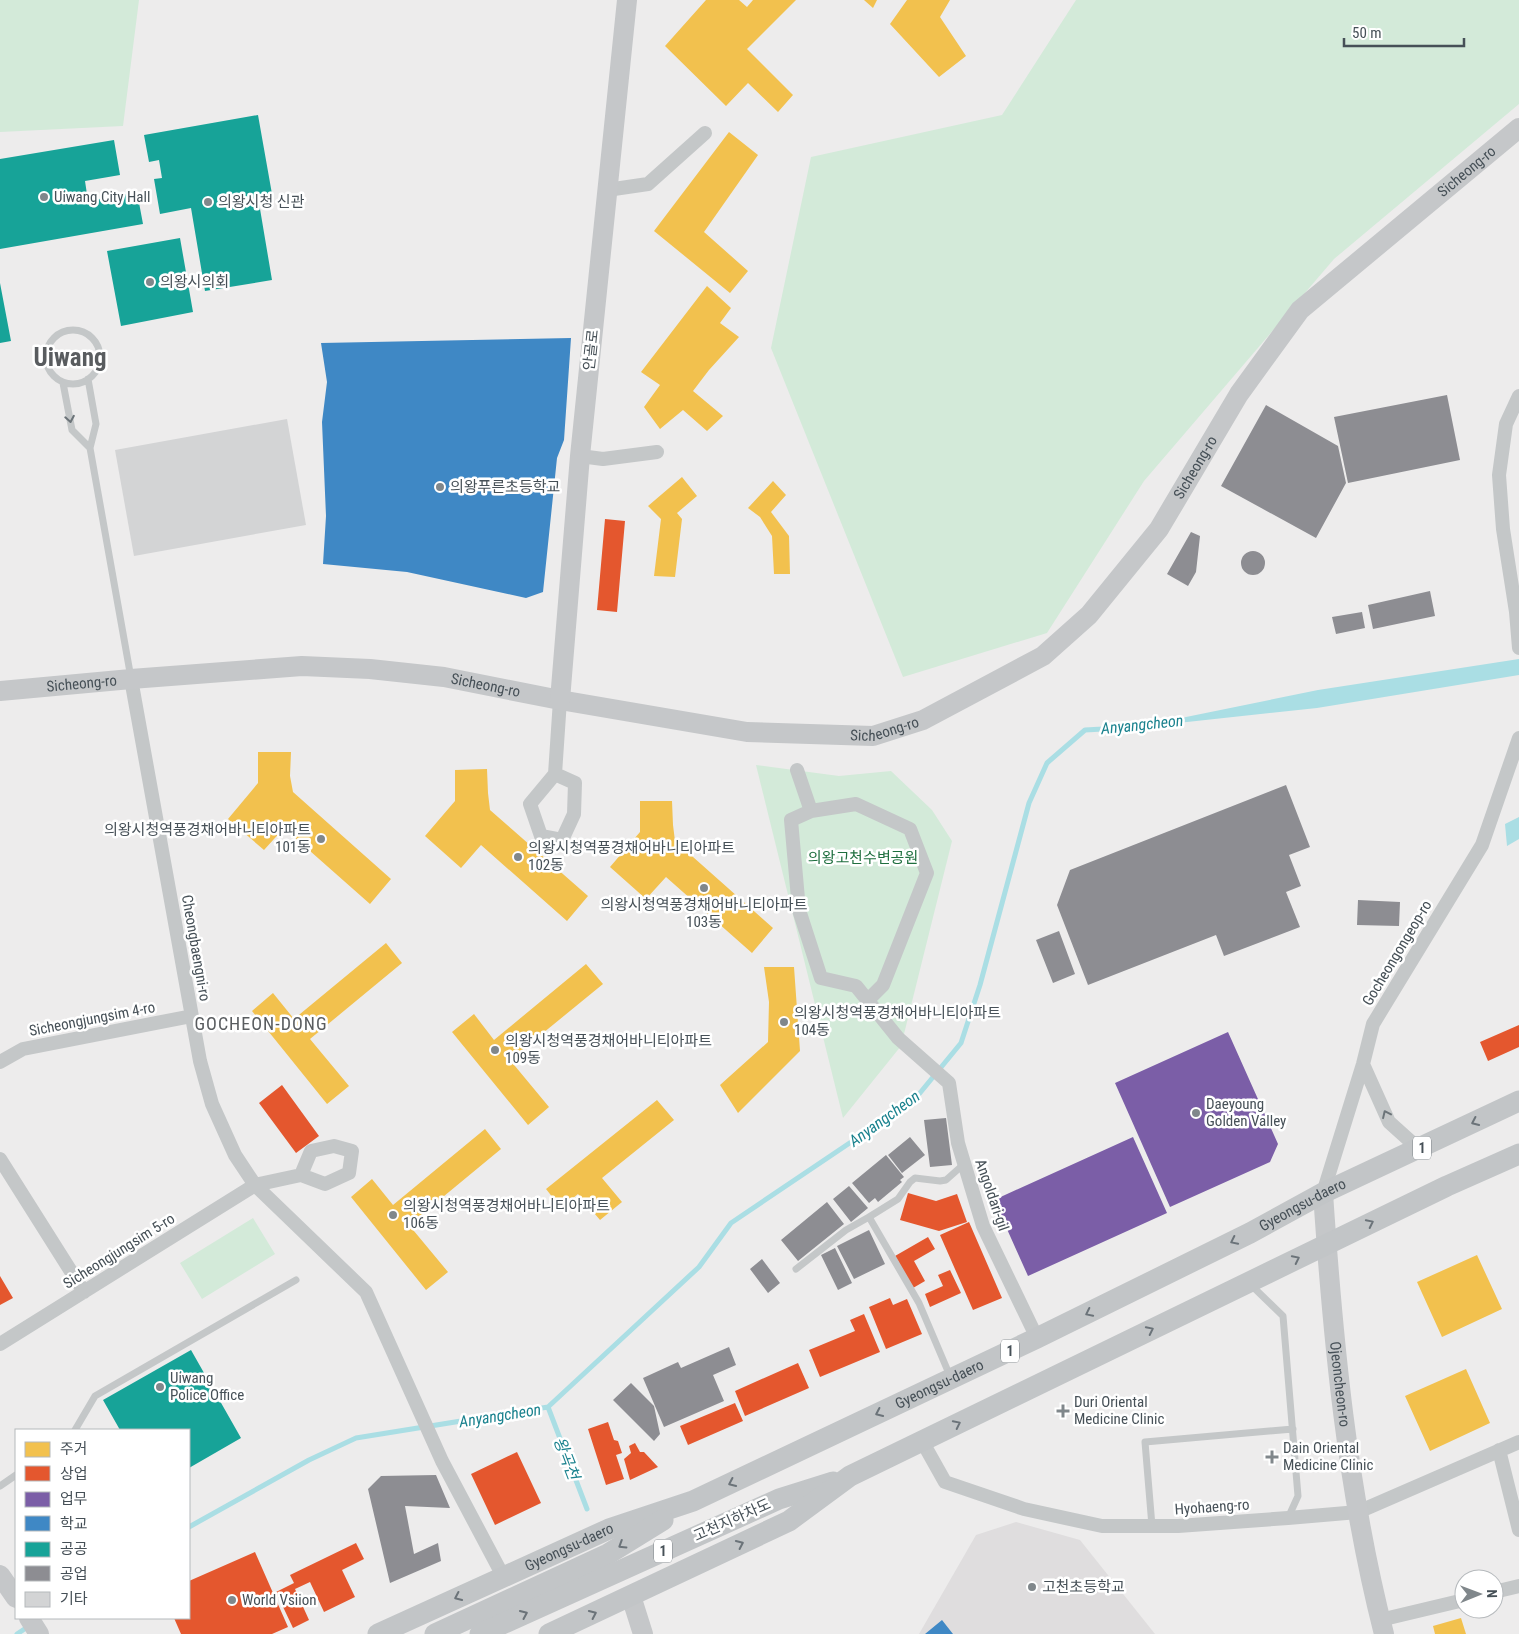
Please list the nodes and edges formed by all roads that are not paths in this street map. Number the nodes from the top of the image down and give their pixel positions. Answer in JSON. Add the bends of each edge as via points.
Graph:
{"nodes":[{"id":1,"x":627,"y":0,"type":"edge"},
{"id":2,"x":1519,"y":128,"type":"edge"},
{"id":3,"x":705,"y":133,"type":"dead end"},
{"id":4,"x":607,"y":190,"type":"junction"},
{"id":5,"x":88,"y":379,"type":"junction"},
{"id":6,"x":63,"y":382,"type":"junction"},
{"id":7,"x":1519,"y":396,"type":"edge"},
{"id":8,"x":90,"y":448,"type":"junction"},
{"id":9,"x":657,"y":452,"type":"dead end"},
{"id":10,"x":580,"y":456,"type":"junction"},
{"id":11,"x":1519,"y":648,"type":"edge"},
{"id":12,"x":131,"y":679,"type":"junction"},
{"id":13,"x":0,"y":691,"type":"edge"},
{"id":14,"x":560,"y":700,"type":"junction"},
{"id":15,"x":1519,"y":738,"type":"edge"},
{"id":16,"x":796,"y":770,"type":"dead end"},
{"id":17,"x":555,"y":774,"type":"junction"},
{"id":18,"x":811,"y":811,"type":"junction"},
{"id":19,"x":868,"y":1001,"type":"junction"},
{"id":20,"x":192,"y":1016,"type":"junction"},
{"id":21,"x":0,"y":1062,"type":"edge"},
{"id":22,"x":1362,"y":1064,"type":"junction"},
{"id":23,"x":1519,"y":1101,"type":"edge"},
{"id":24,"x":1419,"y":1149,"type":"junction"},
{"id":25,"x":1519,"y":1154,"type":"edge"},
{"id":26,"x":0,"y":1159,"type":"edge"},
{"id":27,"x":964,"y":1164,"type":"junction"},
{"id":28,"x":301,"y":1175,"type":"dead end"},
{"id":29,"x":255,"y":1185,"type":"junction"},
{"id":30,"x":1323,"y":1193,"type":"junction"},
{"id":31,"x":869,"y":1217,"type":"junction"},
{"id":32,"x":1327,"y":1244,"type":"junction"},
{"id":33,"x":796,"y":1269,"type":"dead end"},
{"id":34,"x":296,"y":1280,"type":"dead end"},
{"id":35,"x":1248,"y":1282,"type":"junction"},
{"id":36,"x":84,"y":1292,"type":"junction"},
{"id":37,"x":1037,"y":1338,"type":"junction"},
{"id":38,"x":0,"y":1344,"type":"edge"},
{"id":39,"x":951,"y":1379,"type":"junction"},
{"id":40,"x":76,"y":1429,"type":"edge"},
{"id":41,"x":1293,"y":1429,"type":"junction"},
{"id":42,"x":922,"y":1441,"type":"junction"},
{"id":43,"x":1519,"y":1442,"type":"edge"},
{"id":44,"x":1499,"y":1450,"type":"junction"},
{"id":45,"x":15,"y":1476,"type":"edge"},
{"id":46,"x":850,"y":1476,"type":"junction"},
{"id":47,"x":0,"y":1486,"type":"edge"},
{"id":48,"x":693,"y":1501,"type":"junction"},
{"id":49,"x":1358,"y":1512,"type":"junction"},
{"id":50,"x":1288,"y":1518,"type":"junction"},
{"id":51,"x":1152,"y":1527,"type":"junction"},
{"id":52,"x":1519,"y":1530,"type":"edge"},
{"id":53,"x":0,"y":1576,"type":"edge"},
{"id":54,"x":503,"y":1576,"type":"junction"},
{"id":55,"x":1519,"y":1586,"type":"edge"},
{"id":56,"x":1504,"y":1590,"type":"edge"},
{"id":57,"x":15,"y":1596,"type":"edge"},
{"id":58,"x":631,"y":1596,"type":"junction"},
{"id":59,"x":1454,"y":1603,"type":"edge"},
{"id":60,"x":29,"y":1619,"type":"edge"},
{"id":61,"x":1382,"y":1627,"type":"edge"},
{"id":62,"x":39,"y":1634,"type":"edge"},
{"id":63,"x":378,"y":1634,"type":"edge"},
{"id":64,"x":435,"y":1634,"type":"edge"},
{"id":65,"x":480,"y":1634,"type":"edge"},
{"id":66,"x":549,"y":1634,"type":"edge"},
{"id":67,"x":643,"y":1634,"type":"edge"}],
"edges":[{"from":1,"to":4,"type":"street","name":"안골로"},
{"from":2,"to":14,"type":"street","name":"Sicheong-ro","via":[[1300,310],[1239,394],[1159,529],[1089,615],[1043,656],[923,720],[873,736],[747,732]]},
{"from":3,"to":4,"type":"street","via":[[648,184]]},
{"from":4,"to":10,"type":"street","name":"안골로"},
{"from":5,"to":6,"type":"lane","via":[[72,384]]},
{"from":5,"to":6,"type":"lane","via":[[98,365],[98,348],[86,334],[69,331],[54,338],[46,354],[50,371]]},
{"from":5,"to":8,"type":"lane","via":[[96,424]]},
{"from":6,"to":8,"type":"lane","one_way":true,"via":[[72,430]]},
{"from":7,"to":11,"type":"street","via":[[1506,424],[1499,475]]},
{"from":8,"to":12,"type":"lane"},
{"from":9,"to":10,"type":"street","via":[[603,459]]},
{"from":10,"to":14,"type":"street","name":"안골로"},
{"from":12,"to":13,"type":"street","name":"Sicheong-ro"},
{"from":12,"to":14,"type":"street","name":"Sicheong-ro","via":[[302,666],[370,669],[444,677]]},
{"from":12,"to":20,"type":"street","name":"Cheongbaengni-ro"},
{"from":14,"to":17,"type":"street"},
{"from":15,"to":22,"type":"street","name":"Gocheongongeop-ro","via":[[1482,845],[1373,1024]]},
{"from":16,"to":18,"type":"street"},
{"from":17,"to":17,"type":"street","via":[[530,804],[541,836],[562,840],[574,814],[575,783]]},
{"from":18,"to":19,"type":"street","via":[[791,820],[800,910],[821,978],[856,986]]},
{"from":18,"to":19,"type":"street","via":[[856,804],[910,829],[927,873],[883,985]]},
{"from":19,"to":27,"type":"street","name":"Angoldari-gil","via":[[898,1038],[949,1083]]},
{"from":20,"to":21,"type":"street","name":"Sicheongjungsim 4-ro","via":[[23,1048]]},
{"from":20,"to":29,"type":"street","name":"Cheongbaengni-ro","via":[[212,1104],[235,1155]]},
{"from":24,"to":22,"type":"street","one_way":true,"via":[[1389,1122]]},
{"from":22,"to":30,"type":"street","name":"Gocheongongeop-ro"},
{"from":23,"to":24,"type":"main road","name":"Gyeongsu-daero","number":"1","one_way":true},
{"from":24,"to":30,"type":"main road","name":"Gyeongsu-daero","number":"1"},
{"from":32,"to":25,"type":"main road","number":"1","one_way":true},
{"from":26,"to":36,"type":"street"},
{"from":27,"to":31,"type":"lane","via":[[946,1180],[915,1178],[898,1199]]},
{"from":27,"to":37,"type":"street","name":"Angoldari-gil","via":[[983,1226]]},
{"from":28,"to":29,"type":"street","name":"Sicheongjungsim 5-ro"},
{"from":29,"to":36,"type":"street","name":"Sicheongjungsim 5-ro"},
{"from":29,"to":54,"type":"street","name":"Cheongbaengni-ro","via":[[366,1292],[442,1461]]},
{"from":30,"to":32,"type":"street","name":"Ojeoncheon-ro"},
{"from":30,"to":37,"type":"main road","name":"Gyeongsu-daero","number":"1","one_way":true,"via":[[1250,1233]]},
{"from":31,"to":33,"type":"lane","via":[[846,1230]]},
{"from":31,"to":39,"type":"lane","via":[[919,1303]]},
{"from":35,"to":32,"type":"main road","number":"1","one_way":true},
{"from":32,"to":49,"type":"street","name":"Ojeoncheon-ro","via":[[1340,1395]]},
{"from":34,"to":40,"type":"lane","via":[[96,1396]]},
{"from":35,"to":41,"type":"lane","via":[[1283,1316]]},
{"from":42,"to":35,"type":"main road","number":"1","one_way":true},
{"from":36,"to":38,"type":"street","name":"Sicheongjungsim 5-ro"},
{"from":37,"to":39,"type":"main road","name":"Gyeongsu-daero","number":"1"},
{"from":39,"to":48,"type":"main road","name":"Gyeongsu-daero","number":"1","one_way":true},
{"from":41,"to":50,"type":"lane","via":[[1298,1496]]},
{"from":41,"to":51,"type":"lane","via":[[1145,1442]]},
{"from":42,"to":46,"type":"main road","number":"1"},
{"from":42,"to":51,"type":"street","name":"Hyohaeng-ro","via":[[945,1482],[1024,1509],[1082,1522],[1102,1526]]},
{"from":43,"to":44,"type":"street","name":"Hyohaeng-ro"},
{"from":44,"to":49,"type":"street","name":"Hyohaeng-ro"},
{"from":44,"to":52,"type":"street"},
{"from":45,"to":47,"type":"lane"},
{"from":58,"to":46,"type":"main road","number":"1","one_way":true,"via":[[789,1521]]},
{"from":65,"to":46,"type":"main road","name":"고천지하차도","number":"1","one_way":true,"via":[[779,1499]]},
{"from":48,"to":54,"type":"main road","name":"Gyeongsu-daero","number":"1","via":[[609,1529]]},
{"from":48,"to":64,"type":"main road","name":"고천지하차도","number":"1","one_way":true,"via":[[608,1554]]},
{"from":49,"to":50,"type":"street","name":"Hyohaeng-ro"},
{"from":49,"to":61,"type":"street","name":"Ojeoncheon-ro"},
{"from":50,"to":51,"type":"street","name":"Hyohaeng-ro"},
{"from":53,"to":57,"type":"street"},
{"from":54,"to":63,"type":"main road","name":"Gyeongsu-daero","number":"1","one_way":true},
{"from":55,"to":56,"type":"street"},
{"from":66,"to":58,"type":"main road","number":"1","one_way":true},
{"from":58,"to":67,"type":"street"},
{"from":59,"to":61,"type":"street"},
{"from":60,"to":62,"type":"street"}]}
